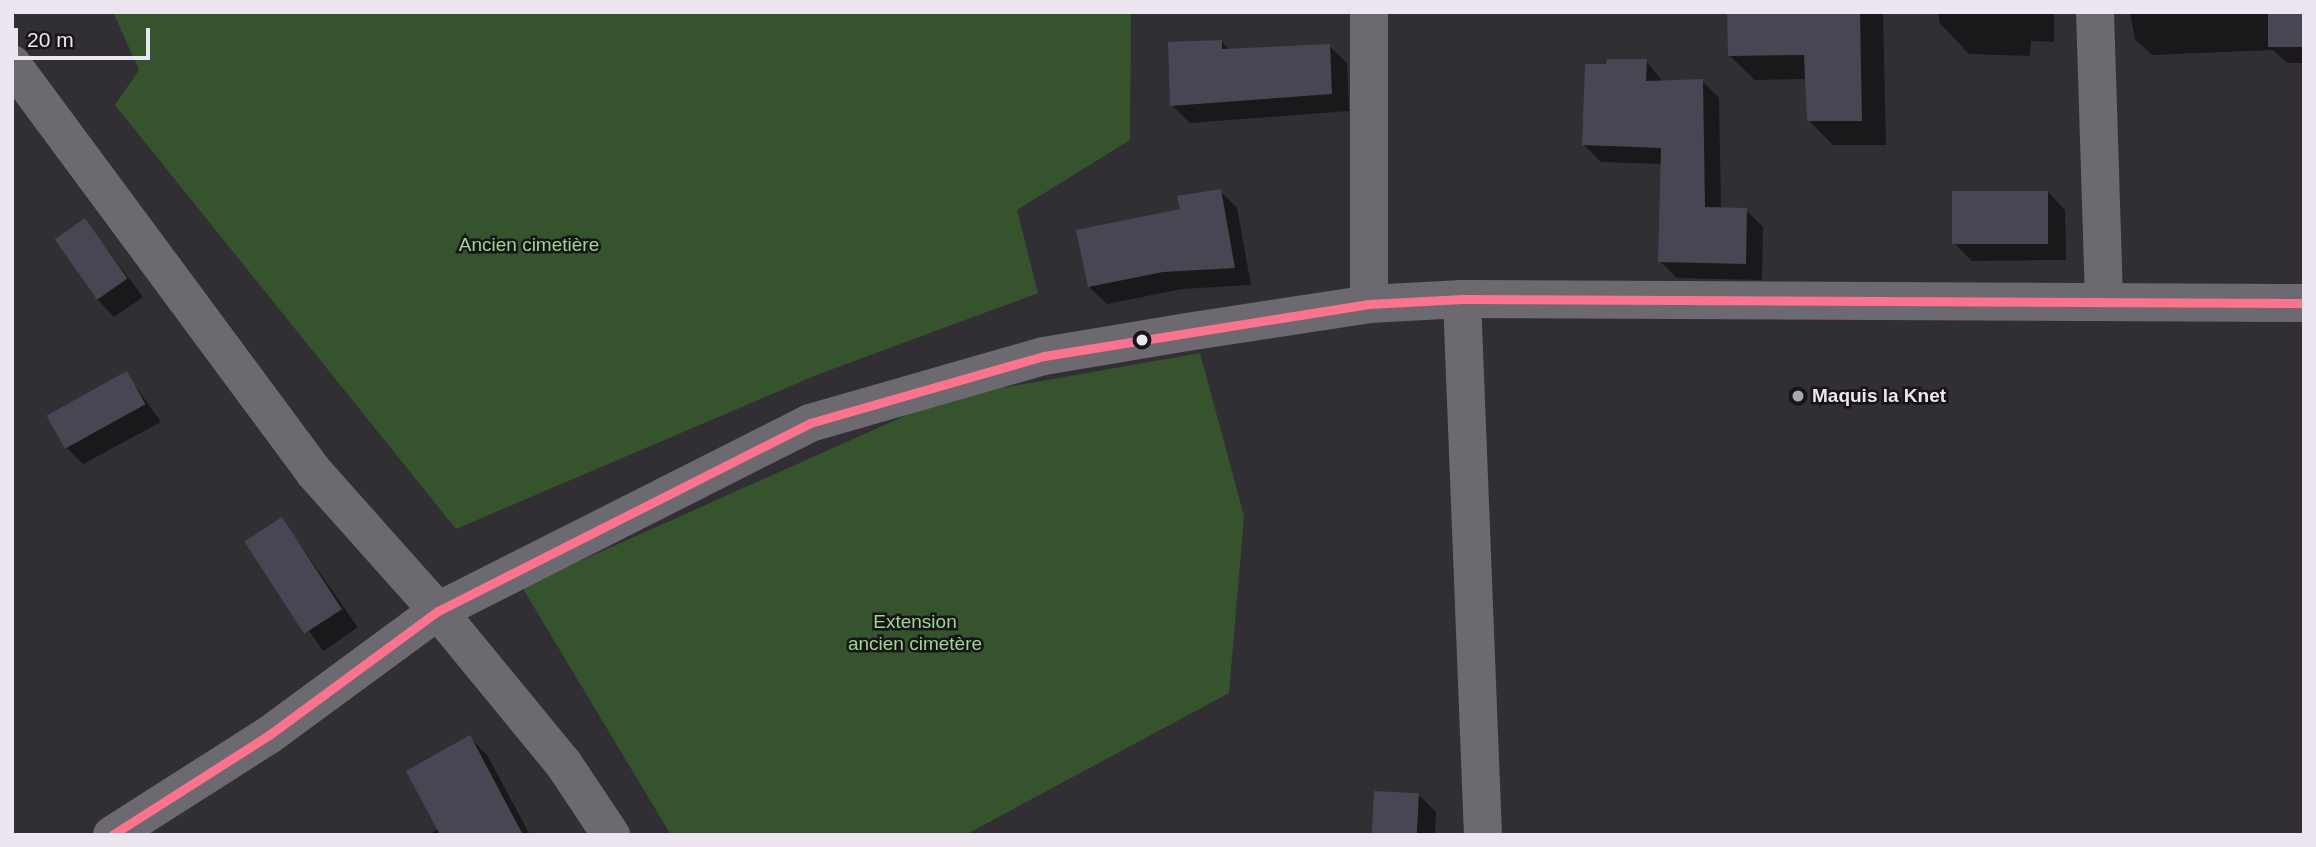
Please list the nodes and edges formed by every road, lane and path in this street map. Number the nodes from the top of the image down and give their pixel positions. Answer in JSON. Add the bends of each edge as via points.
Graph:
{"nodes":[{"id":1,"x":1369,"y":12,"type":"edge"},
{"id":2,"x":2095,"y":12,"type":"edge"},
{"id":3,"x":12,"y":64,"type":"edge"},
{"id":4,"x":1462,"y":299,"type":"junction"},
{"id":5,"x":2104,"y":302,"type":"junction"},
{"id":6,"x":2304,"y":303,"type":"edge"},
{"id":7,"x":1369,"y":304,"type":"junction"},
{"id":8,"x":438,"y":611,"type":"junction"},
{"id":9,"x":112,"y":835,"type":"edge"},
{"id":10,"x":611,"y":835,"type":"edge"},
{"id":11,"x":1483,"y":835,"type":"edge"}],
"edges":[{"from":1,"to":7,"type":"street"},
{"from":2,"to":5,"type":"street"},
{"from":3,"to":8,"type":"street","via":[[314,472]]},
{"from":4,"to":5,"type":"street"},
{"from":4,"to":7,"type":"street"},
{"from":4,"to":11,"type":"street"},
{"from":5,"to":6,"type":"street"},
{"from":7,"to":8,"type":"street","via":[[1044,356],[810,423]]},
{"from":8,"to":9,"type":"street","via":[[269,735]]},
{"from":8,"to":10,"type":"street","via":[[563,763]]}]}
